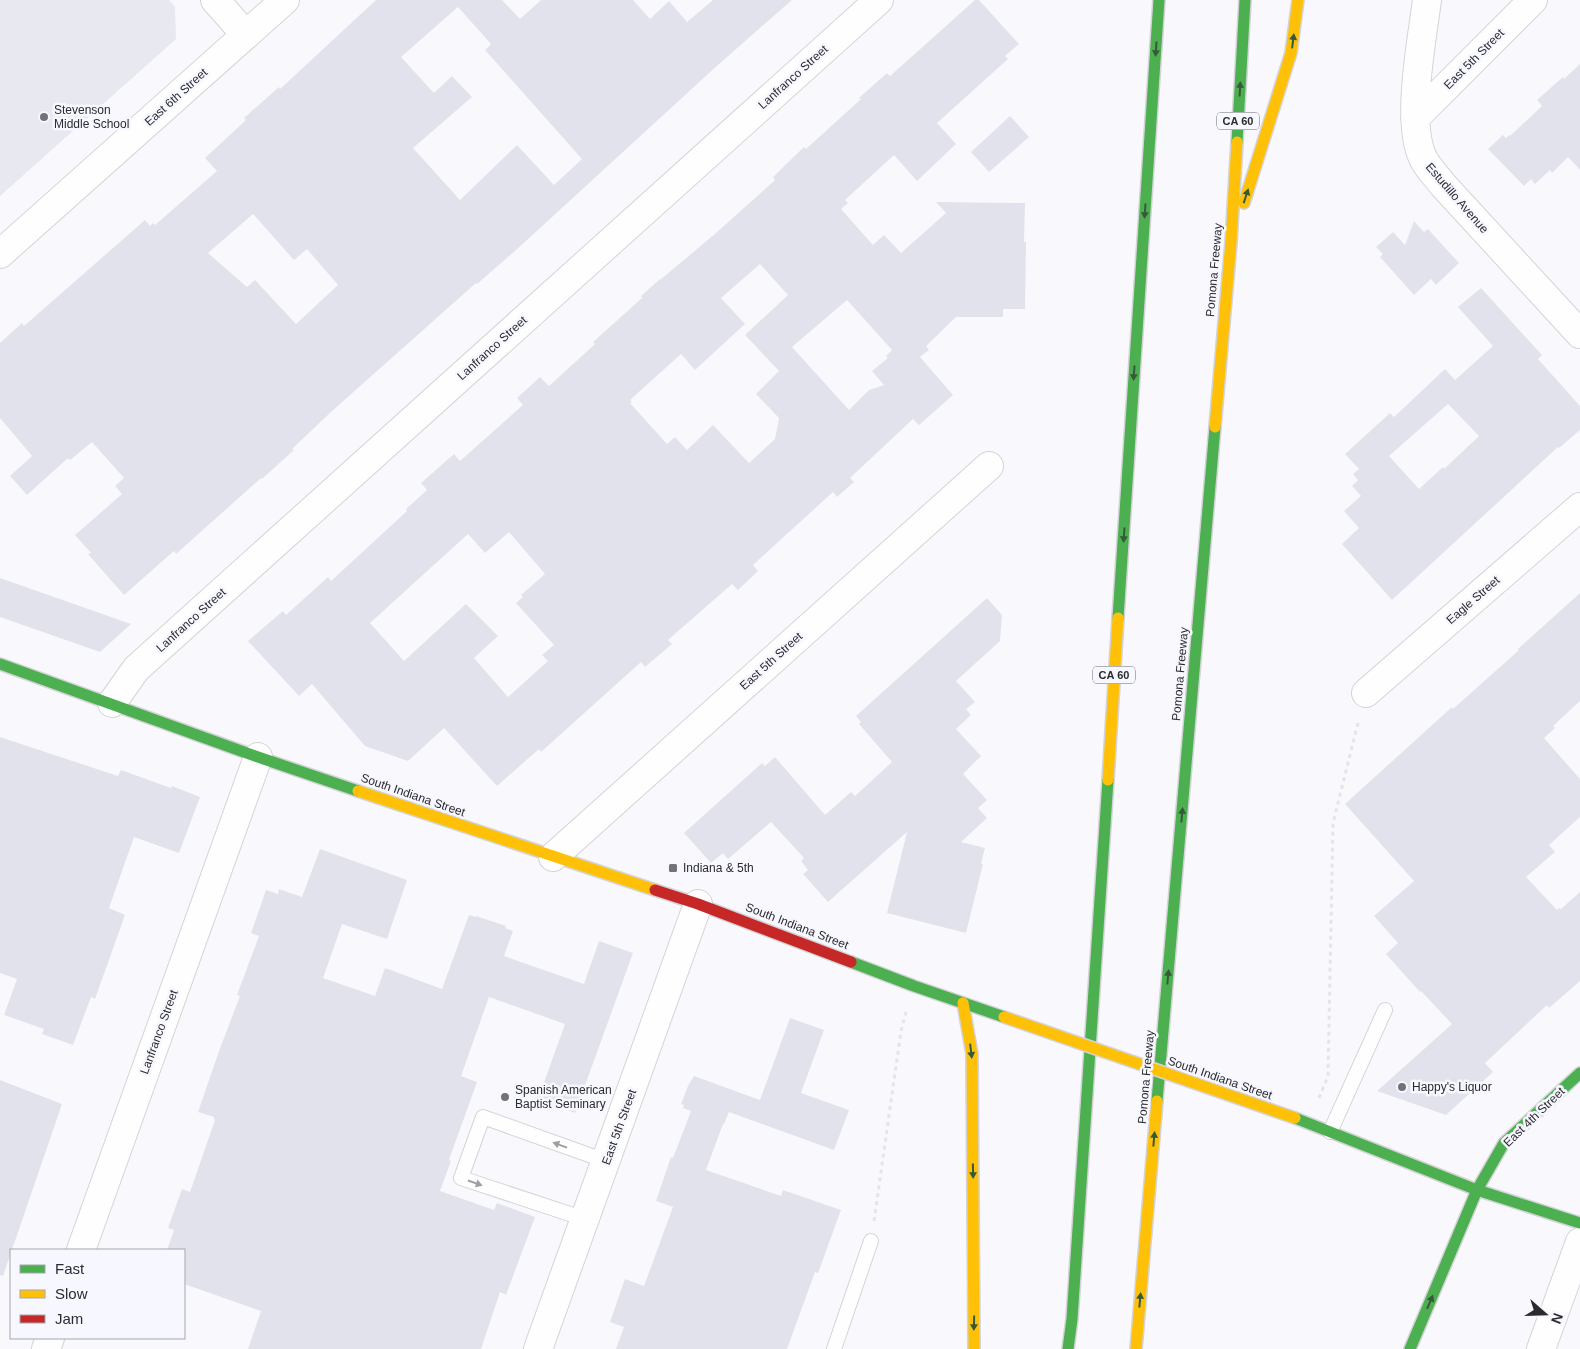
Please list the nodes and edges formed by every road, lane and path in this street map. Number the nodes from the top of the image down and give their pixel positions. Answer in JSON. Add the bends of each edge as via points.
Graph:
{"nodes":[{"id":1,"x":215,"y":0,"type":"edge"},
{"id":2,"x":285,"y":0,"type":"edge"},
{"id":3,"x":879,"y":0,"type":"edge"},
{"id":4,"x":1159,"y":0,"type":"edge"},
{"id":5,"x":1245,"y":0,"type":"edge"},
{"id":6,"x":1298,"y":0,"type":"edge"},
{"id":7,"x":1427,"y":0,"type":"edge"},
{"id":8,"x":1533,"y":0,"type":"edge"},
{"id":9,"x":246,"y":35,"type":"junction"},
{"id":10,"x":1415,"y":118,"type":"junction"},
{"id":11,"x":1231,"y":242,"type":"junction"},
{"id":12,"x":0,"y":254,"type":"edge"},
{"id":13,"x":1580,"y":334,"type":"edge"},
{"id":14,"x":989,"y":466,"type":"dead end"},
{"id":15,"x":1580,"y":508,"type":"edge"},
{"id":16,"x":0,"y":664,"type":"edge"},
{"id":17,"x":1366,"y":693,"type":"joint"},
{"id":18,"x":112,"y":703,"type":"junction"},
{"id":19,"x":258,"y":756,"type":"junction"},
{"id":20,"x":553,"y":857,"type":"junction"},
{"id":21,"x":698,"y":904,"type":"junction"},
{"id":22,"x":963,"y":1003,"type":"junction"},
{"id":23,"x":1384,"y":1010,"type":"dead end"},
{"id":24,"x":901,"y":1031,"type":"dead end"},
{"id":25,"x":1580,"y":1073,"type":"edge"},
{"id":26,"x":1309,"y":1124,"type":"junction"},
{"id":27,"x":1330,"y":1132,"type":"junction"},
{"id":28,"x":606,"y":1161,"type":"junction"},
{"id":29,"x":1477,"y":1190,"type":"junction"},
{"id":30,"x":585,"y":1220,"type":"junction"},
{"id":31,"x":1580,"y":1224,"type":"edge"},
{"id":32,"x":872,"y":1241,"type":"joint"},
{"id":33,"x":1580,"y":1242,"type":"edge"},
{"id":34,"x":81,"y":1249,"type":"edge"},
{"id":35,"x":538,"y":1349,"type":"edge"},
{"id":36,"x":834,"y":1349,"type":"edge"},
{"id":37,"x":974,"y":1349,"type":"edge"},
{"id":38,"x":1068,"y":1349,"type":"edge"},
{"id":39,"x":1136,"y":1349,"type":"edge"},
{"id":40,"x":1410,"y":1349,"type":"edge"},
{"id":41,"x":1541,"y":1349,"type":"edge"}],
"edges":[{"from":1,"to":9,"type":"street"},
{"from":2,"to":9,"type":"street","name":"East 6th Street"},
{"from":3,"to":18,"type":"street","name":"Lanfranco Street","via":[[136,669]]},
{"from":4,"to":38,"type":"main road","number":"CA 60","one_way":true},
{"from":11,"to":5,"type":"main road","name":"Pomona Freeway","number":"CA 60","one_way":true},
{"from":11,"to":6,"type":"main road","one_way":true,"via":[[1291,53]]},
{"from":7,"to":10,"type":"street","name":"Estudillo Avenue"},
{"from":8,"to":10,"type":"street","name":"East 5th Street"},
{"from":9,"to":12,"type":"street","name":"East 6th Street"},
{"from":10,"to":13,"type":"street","name":"Estudillo Avenue","via":[[1417,140],[1424,160],[1443,185]]},
{"from":39,"to":11,"type":"main road","name":"Pomona Freeway","number":"CA 60","one_way":true},
{"from":14,"to":20,"type":"street","name":"East 5th Street"},
{"from":15,"to":17,"type":"street","name":"Eagle Street"},
{"from":16,"to":18,"type":"main road","name":"South Indiana Street"},
{"from":17,"to":26,"type":"path","via":[[1333,823],[1328,1076]]},
{"from":18,"to":19,"type":"main road","name":"South Indiana Street"},
{"from":19,"to":20,"type":"main road","name":"South Indiana Street"},
{"from":19,"to":34,"type":"street","name":"Lanfranco Street"},
{"from":20,"to":21,"type":"main road","name":"South Indiana Street"},
{"from":21,"to":22,"type":"main road","name":"South Indiana Street"},
{"from":21,"to":28,"type":"street","name":"East 5th Street"},
{"from":22,"to":26,"type":"main road","name":"South Indiana Street","bridge":true},
{"from":22,"to":37,"type":"main road","one_way":true,"via":[[972,1054]]},
{"from":23,"to":27,"type":"lane"},
{"from":24,"to":32,"type":"path"},
{"from":25,"to":29,"type":"main road","name":"East 4th Street","via":[[1504,1143]]},
{"from":26,"to":27,"type":"main road","name":"South Indiana Street"},
{"from":27,"to":29,"type":"main road","name":"South Indiana Street"},
{"from":28,"to":30,"type":"street","name":"East 5th Street"},
{"from":28,"to":30,"type":"lane","one_way":true,"via":[[483,1117],[461,1178]]},
{"from":29,"to":31,"type":"main road","name":"South Indiana Street"},
{"from":40,"to":29,"type":"main road","name":"East 4th Street","one_way":true},
{"from":30,"to":35,"type":"street","name":"East 5th Street"},
{"from":32,"to":36,"type":"lane"},
{"from":33,"to":41,"type":"street"}]}
